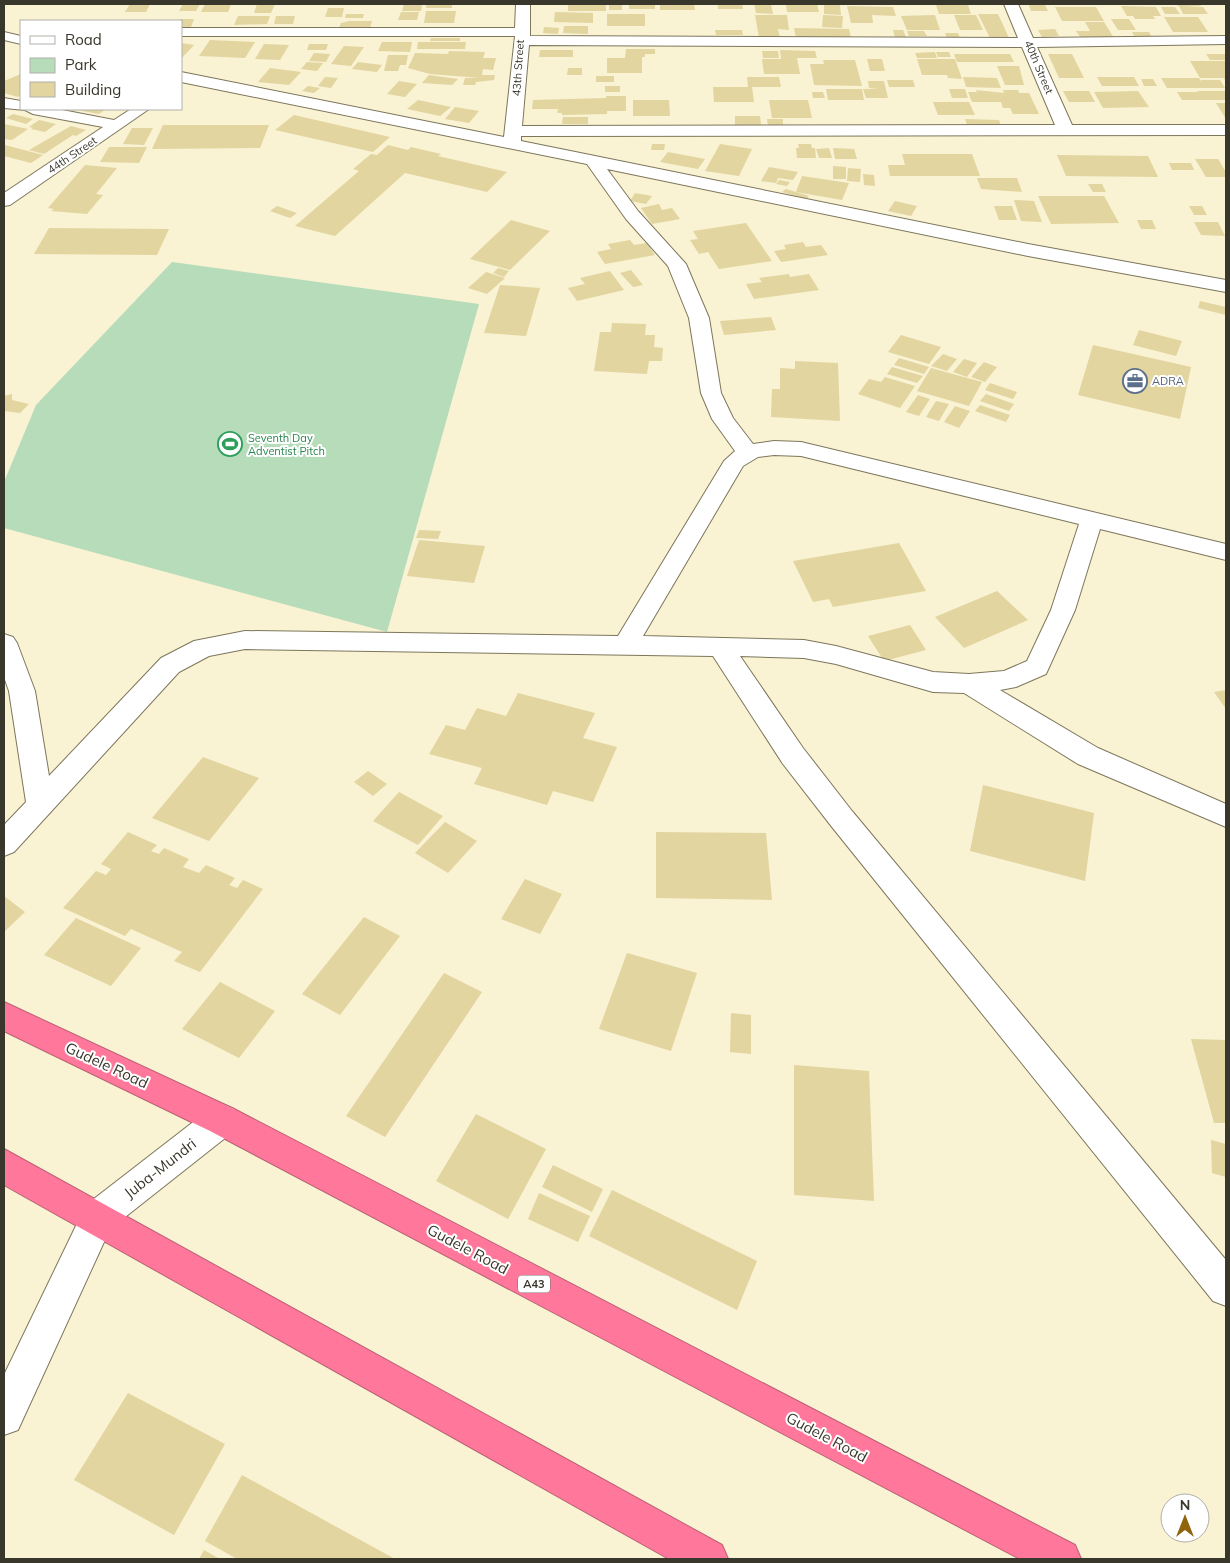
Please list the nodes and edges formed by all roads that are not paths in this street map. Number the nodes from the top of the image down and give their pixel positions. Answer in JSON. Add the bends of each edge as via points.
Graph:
{"nodes":[{"id":1,"x":523,"y":4,"type":"edge"},
{"id":2,"x":1011,"y":4,"type":"edge"},
{"id":3,"x":182,"y":32,"type":"edge"},
{"id":4,"x":521,"y":36,"type":"junction"},
{"id":5,"x":1226,"y":40,"type":"edge"},
{"id":6,"x":1029,"y":43,"type":"junction"},
{"id":7,"x":183,"y":79,"type":"edge"},
{"id":8,"x":4,"y":103,"type":"edge"},
{"id":9,"x":20,"y":106,"type":"edge"},
{"id":10,"x":38,"y":110,"type":"edge"},
{"id":11,"x":139,"y":110,"type":"edge"},
{"id":12,"x":116,"y":125,"type":"junction"},
{"id":13,"x":1226,"y":130,"type":"edge"},
{"id":14,"x":1066,"y":131,"type":"junction"},
{"id":15,"x":512,"y":138,"type":"junction"},
{"id":16,"x":593,"y":161,"type":"junction"},
{"id":17,"x":4,"y":201,"type":"edge"},
{"id":18,"x":1226,"y":286,"type":"edge"},
{"id":19,"x":747,"y":452,"type":"junction"},
{"id":20,"x":1092,"y":519,"type":"junction"},
{"id":21,"x":1226,"y":552,"type":"edge"},
{"id":22,"x":4,"y":643,"type":"edge"},
{"id":23,"x":625,"y":645,"type":"junction"},
{"id":24,"x":720,"y":646,"type":"junction"},
{"id":25,"x":969,"y":684,"type":"junction"},
{"id":26,"x":40,"y":804,"type":"junction"},
{"id":27,"x":1226,"y":816,"type":"edge"},
{"id":28,"x":4,"y":844,"type":"edge"},
{"id":29,"x":4,"y":1016,"type":"edge"},
{"id":30,"x":222,"y":1120,"type":"junction"},
{"id":31,"x":4,"y":1166,"type":"edge"},
{"id":32,"x":98,"y":1216,"type":"junction"},
{"id":33,"x":1226,"y":1288,"type":"edge"},
{"id":34,"x":4,"y":1416,"type":"edge"},
{"id":35,"x":708,"y":1559,"type":"edge"},
{"id":36,"x":1061,"y":1559,"type":"edge"}],
"edges":[{"from":1,"to":4,"type":"street","name":"43th Street"},
{"from":2,"to":6,"type":"street","name":"40th Street"},
{"from":3,"to":4,"type":"street"},
{"from":4,"to":6,"type":"street"},
{"from":4,"to":15,"type":"street","name":"43th Street"},
{"from":5,"to":6,"type":"street"},
{"from":6,"to":14,"type":"street","name":"40th Street"},
{"from":7,"to":15,"type":"street"},
{"from":8,"to":9,"type":"street"},
{"from":10,"to":12,"type":"street"},
{"from":11,"to":12,"type":"street","name":"44th Street"},
{"from":12,"to":17,"type":"street","name":"44th Street"},
{"from":13,"to":14,"type":"street"},
{"from":14,"to":15,"type":"street"},
{"from":15,"to":16,"type":"street"},
{"from":16,"to":18,"type":"street","via":[[1028,250]]},
{"from":16,"to":19,"type":"street","via":[[632,215],[677,264],[699,318],[711,393],[723,418]]},
{"from":19,"to":20,"type":"street","via":[[768,448],[801,449]]},
{"from":19,"to":23,"type":"street","via":[[735,461]]},
{"from":20,"to":21,"type":"street"},
{"from":20,"to":25,"type":"street","via":[[1064,610],[1037,667],[1007,680]]},
{"from":22,"to":26,"type":"street","via":[[22,691]]},
{"from":23,"to":24,"type":"street"},
{"from":23,"to":26,"type":"street","via":[[245,640],[204,648],[170,665]]},
{"from":24,"to":25,"type":"street","via":[[804,649],[836,654],[933,682]]},
{"from":24,"to":33,"type":"street","via":[[793,756],[842,819]]},
{"from":25,"to":27,"type":"street","via":[[1088,756]]},
{"from":26,"to":28,"type":"street"},
{"from":29,"to":30,"type":"highway","name":"Gudele Road","number":"A43"},
{"from":30,"to":32,"type":"street","name":"Juba-Mundri"},
{"from":30,"to":36,"type":"highway","name":"Gudele Road","number":"A43"},
{"from":31,"to":32,"type":"highway"},
{"from":32,"to":34,"type":"street"},
{"from":32,"to":35,"type":"highway"}]}
